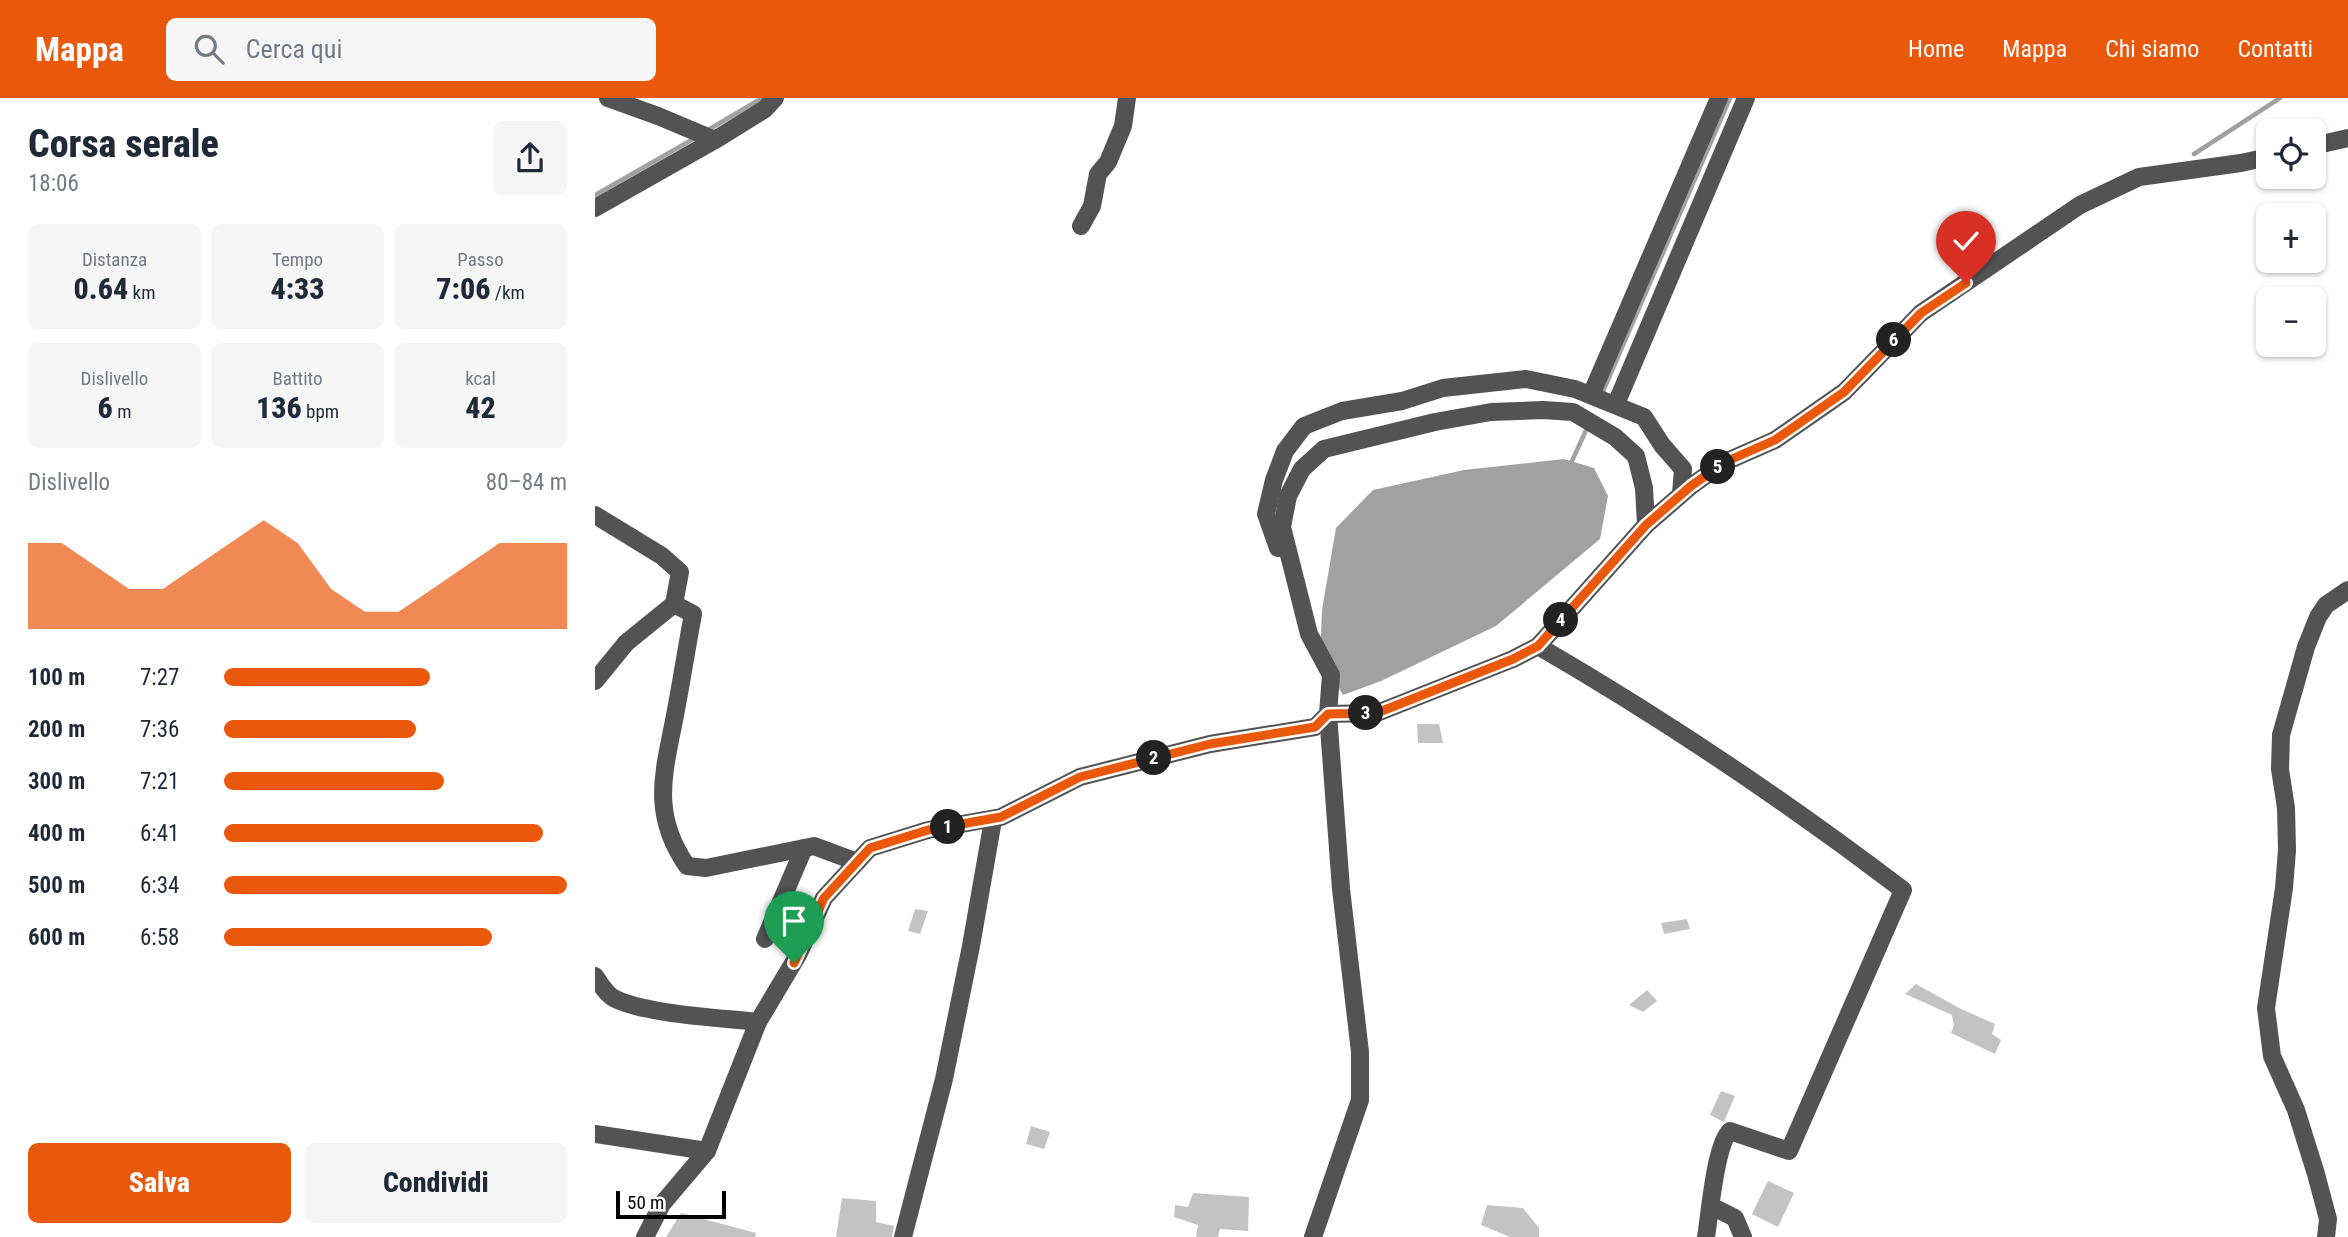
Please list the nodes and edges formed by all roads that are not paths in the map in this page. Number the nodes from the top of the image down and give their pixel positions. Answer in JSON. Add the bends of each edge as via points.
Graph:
{"nodes":[{"id":1,"x":608,"y":98,"type":"edge"},
{"id":2,"x":775,"y":98,"type":"edge"},
{"id":3,"x":1128,"y":98,"type":"edge"},
{"id":4,"x":1719,"y":98,"type":"edge"},
{"id":5,"x":1746,"y":98,"type":"edge"},
{"id":6,"x":706,"y":136,"type":"junction"},
{"id":7,"x":2348,"y":138,"type":"edge"},
{"id":8,"x":2326,"y":143,"type":"edge"},
{"id":9,"x":2256,"y":160,"type":"edge"},
{"id":10,"x":595,"y":208,"type":"edge"},
{"id":11,"x":1081,"y":226,"type":"dead end"},
{"id":12,"x":1602,"y":399,"type":"junction"},
{"id":13,"x":1681,"y":494,"type":"junction"},
{"id":14,"x":595,"y":515,"type":"edge"},
{"id":15,"x":1646,"y":525,"type":"junction"},
{"id":16,"x":2348,"y":590,"type":"edge"},
{"id":17,"x":1300,"y":599,"type":"junction"},
{"id":18,"x":674,"y":604,"type":"junction"},
{"id":19,"x":1538,"y":646,"type":"junction"},
{"id":20,"x":595,"y":681,"type":"edge"},
{"id":21,"x":1328,"y":714,"type":"junction"},
{"id":22,"x":993,"y":820,"type":"junction"},
{"id":23,"x":804,"y":848,"type":"junction"},
{"id":24,"x":857,"y":862,"type":"junction"},
{"id":25,"x":765,"y":939,"type":"dead end"},
{"id":26,"x":595,"y":976,"type":"edge"},
{"id":27,"x":758,"y":1022,"type":"junction"},
{"id":28,"x":595,"y":1133,"type":"edge"},
{"id":29,"x":707,"y":1152,"type":"junction"},
{"id":30,"x":1711,"y":1206,"type":"junction"},
{"id":31,"x":645,"y":1237,"type":"edge"},
{"id":32,"x":903,"y":1237,"type":"edge"},
{"id":33,"x":1313,"y":1237,"type":"edge"},
{"id":34,"x":1706,"y":1237,"type":"edge"},
{"id":35,"x":1743,"y":1237,"type":"edge"},
{"id":36,"x":2326,"y":1237,"type":"edge"}],
"edges":[{"from":1,"to":6,"type":"street"},
{"from":2,"to":6,"type":"street","via":[[765,109]]},
{"from":3,"to":11,"type":"street","via":[[1123,126],[1098,174],[1092,206]]},
{"from":4,"to":12,"type":"street"},
{"from":5,"to":12,"type":"street"},
{"from":6,"to":10,"type":"street"},
{"from":7,"to":8,"type":"street"},
{"from":9,"to":13,"type":"street","via":[[2139,177],[2080,205],[1921,313],[1844,392],[1775,440],[1725,462]]},
{"from":12,"to":13,"type":"street","via":[[1644,417],[1683,469]]},
{"from":12,"to":17,"type":"street","via":[[1546,382],[1501,381],[1443,388],[1402,401],[1342,411],[1304,426],[1285,451],[1266,514]]},
{"from":13,"to":15,"type":"street"},
{"from":14,"to":18,"type":"street","via":[[680,572]]},
{"from":15,"to":17,"type":"street","via":[[1636,456],[1615,437],[1573,412],[1491,412],[1435,422],[1324,449],[1302,469],[1287,496],[1282,527]]},
{"from":15,"to":19,"type":"street"},
{"from":16,"to":36,"type":"street","via":[[2326,605],[2318,617],[2305,646],[2281,735],[2287,850],[2266,1008],[2272,1056],[2296,1110],[2316,1174],[2327,1219]]},
{"from":17,"to":21,"type":"street","via":[[1309,634],[1331,675]]},
{"from":18,"to":20,"type":"street","via":[[626,643]]},
{"from":18,"to":23,"type":"street","via":[[693,614],[661,796],[678,853],[687,866],[706,868]]},
{"from":19,"to":21,"type":"street","via":[[1377,713]]},
{"from":19,"to":30,"type":"street","via":[[1729,767],[1903,890],[1789,1151],[1730,1131],[1724,1137]]},
{"from":21,"to":22,"type":"street","via":[[1315,727],[1210,744],[1080,777]]},
{"from":21,"to":33,"type":"street","via":[[1341,889],[1360,1052],[1360,1100]]},
{"from":22,"to":24,"type":"street","via":[[928,830],[870,848]]},
{"from":22,"to":32,"type":"street","via":[[944,1079]]},
{"from":23,"to":24,"type":"street","via":[[814,846]]},
{"from":23,"to":25,"type":"street"},
{"from":24,"to":27,"type":"street","via":[[824,898],[798,956]]},
{"from":26,"to":27,"type":"street","via":[[612,997],[632,1004]]},
{"from":27,"to":29,"type":"street"},
{"from":28,"to":29,"type":"street"},
{"from":29,"to":31,"type":"street","via":[[662,1204]]},
{"from":30,"to":34,"type":"street"},
{"from":30,"to":35,"type":"street","via":[[1735,1217]]}]}
